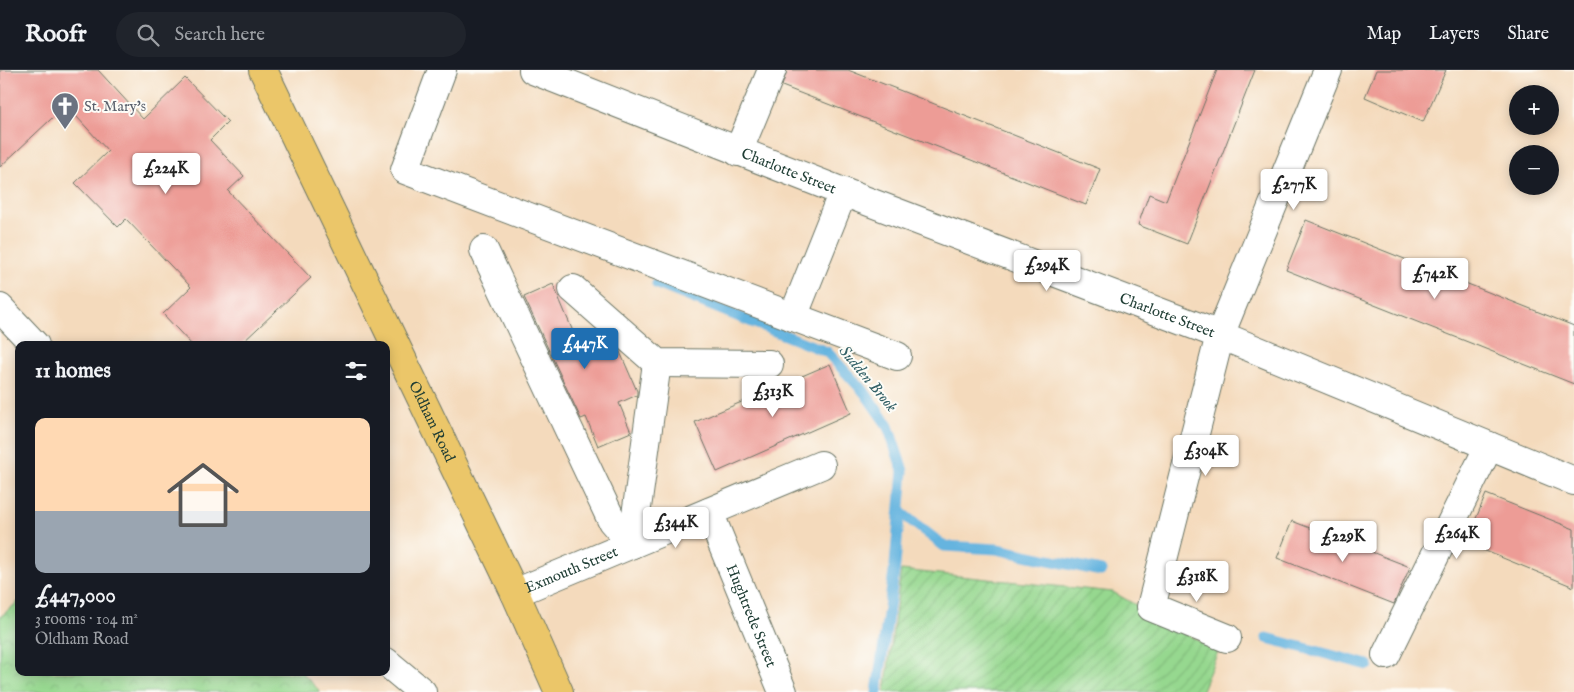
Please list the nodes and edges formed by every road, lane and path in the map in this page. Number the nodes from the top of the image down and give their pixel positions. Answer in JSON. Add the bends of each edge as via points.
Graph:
{"nodes":[{"id":1,"x":263,"y":70,"type":"edge"},
{"id":2,"x":442,"y":70,"type":"edge"},
{"id":3,"x":533,"y":70,"type":"edge"},
{"id":4,"x":772,"y":70,"type":"edge"},
{"id":5,"x":1328,"y":70,"type":"edge"},
{"id":6,"x":738,"y":152,"type":"junction"},
{"id":7,"x":843,"y":192,"type":"junction"},
{"id":8,"x":484,"y":250,"type":"dead end"},
{"id":9,"x":573,"y":289,"type":"dead end"},
{"id":10,"x":0,"y":308,"type":"edge"},
{"id":11,"x":793,"y":316,"type":"junction"},
{"id":12,"x":1220,"y":335,"type":"junction"},
{"id":13,"x":31,"y":341,"type":"edge"},
{"id":14,"x":897,"y":356,"type":"dead end"},
{"id":15,"x":656,"y":363,"type":"junction"},
{"id":16,"x":768,"y":364,"type":"dead end"},
{"id":17,"x":1489,"y":446,"type":"junction"},
{"id":18,"x":821,"y":466,"type":"dead end"},
{"id":19,"x":1574,"y":482,"type":"edge"},
{"id":20,"x":709,"y":512,"type":"junction"},
{"id":21,"x":632,"y":544,"type":"junction"},
{"id":22,"x":515,"y":593,"type":"junction"},
{"id":23,"x":1227,"y":638,"type":"dead end"},
{"id":24,"x":1386,"y":655,"type":"dead end"},
{"id":25,"x":390,"y":665,"type":"edge"},
{"id":26,"x":422,"y":692,"type":"edge"},
{"id":27,"x":559,"y":692,"type":"edge"},
{"id":28,"x":783,"y":692,"type":"edge"}],
"edges":[{"from":1,"to":22,"type":"main road","name":"Oldham Road"},
{"from":2,"to":11,"type":"street","via":[[405,170]]},
{"from":3,"to":6,"type":"street","name":"Charlotte Street"},
{"from":4,"to":6,"type":"street"},
{"from":5,"to":12,"type":"street"},
{"from":6,"to":7,"type":"street","name":"Charlotte Street"},
{"from":7,"to":11,"type":"street"},
{"from":7,"to":12,"type":"street","name":"Charlotte Street"},
{"from":8,"to":21,"type":"street","via":[[612,521]]},
{"from":9,"to":15,"type":"street"},
{"from":10,"to":13,"type":"street"},
{"from":11,"to":14,"type":"street"},
{"from":12,"to":17,"type":"street","name":"Charlotte Street"},
{"from":12,"to":23,"type":"street","via":[[1151,607]]},
{"from":15,"to":16,"type":"street"},
{"from":15,"to":21,"type":"street"},
{"from":17,"to":19,"type":"street","name":"Charlotte Street"},
{"from":17,"to":24,"type":"street"},
{"from":18,"to":20,"type":"street","name":"Exmouth Street"},
{"from":20,"to":21,"type":"street","name":"Exmouth Street"},
{"from":20,"to":28,"type":"street","name":"Hughtrede Street"},
{"from":21,"to":22,"type":"street","name":"Exmouth Street"},
{"from":22,"to":27,"type":"main road","name":"Oldham Road"},
{"from":25,"to":26,"type":"street"}]}
